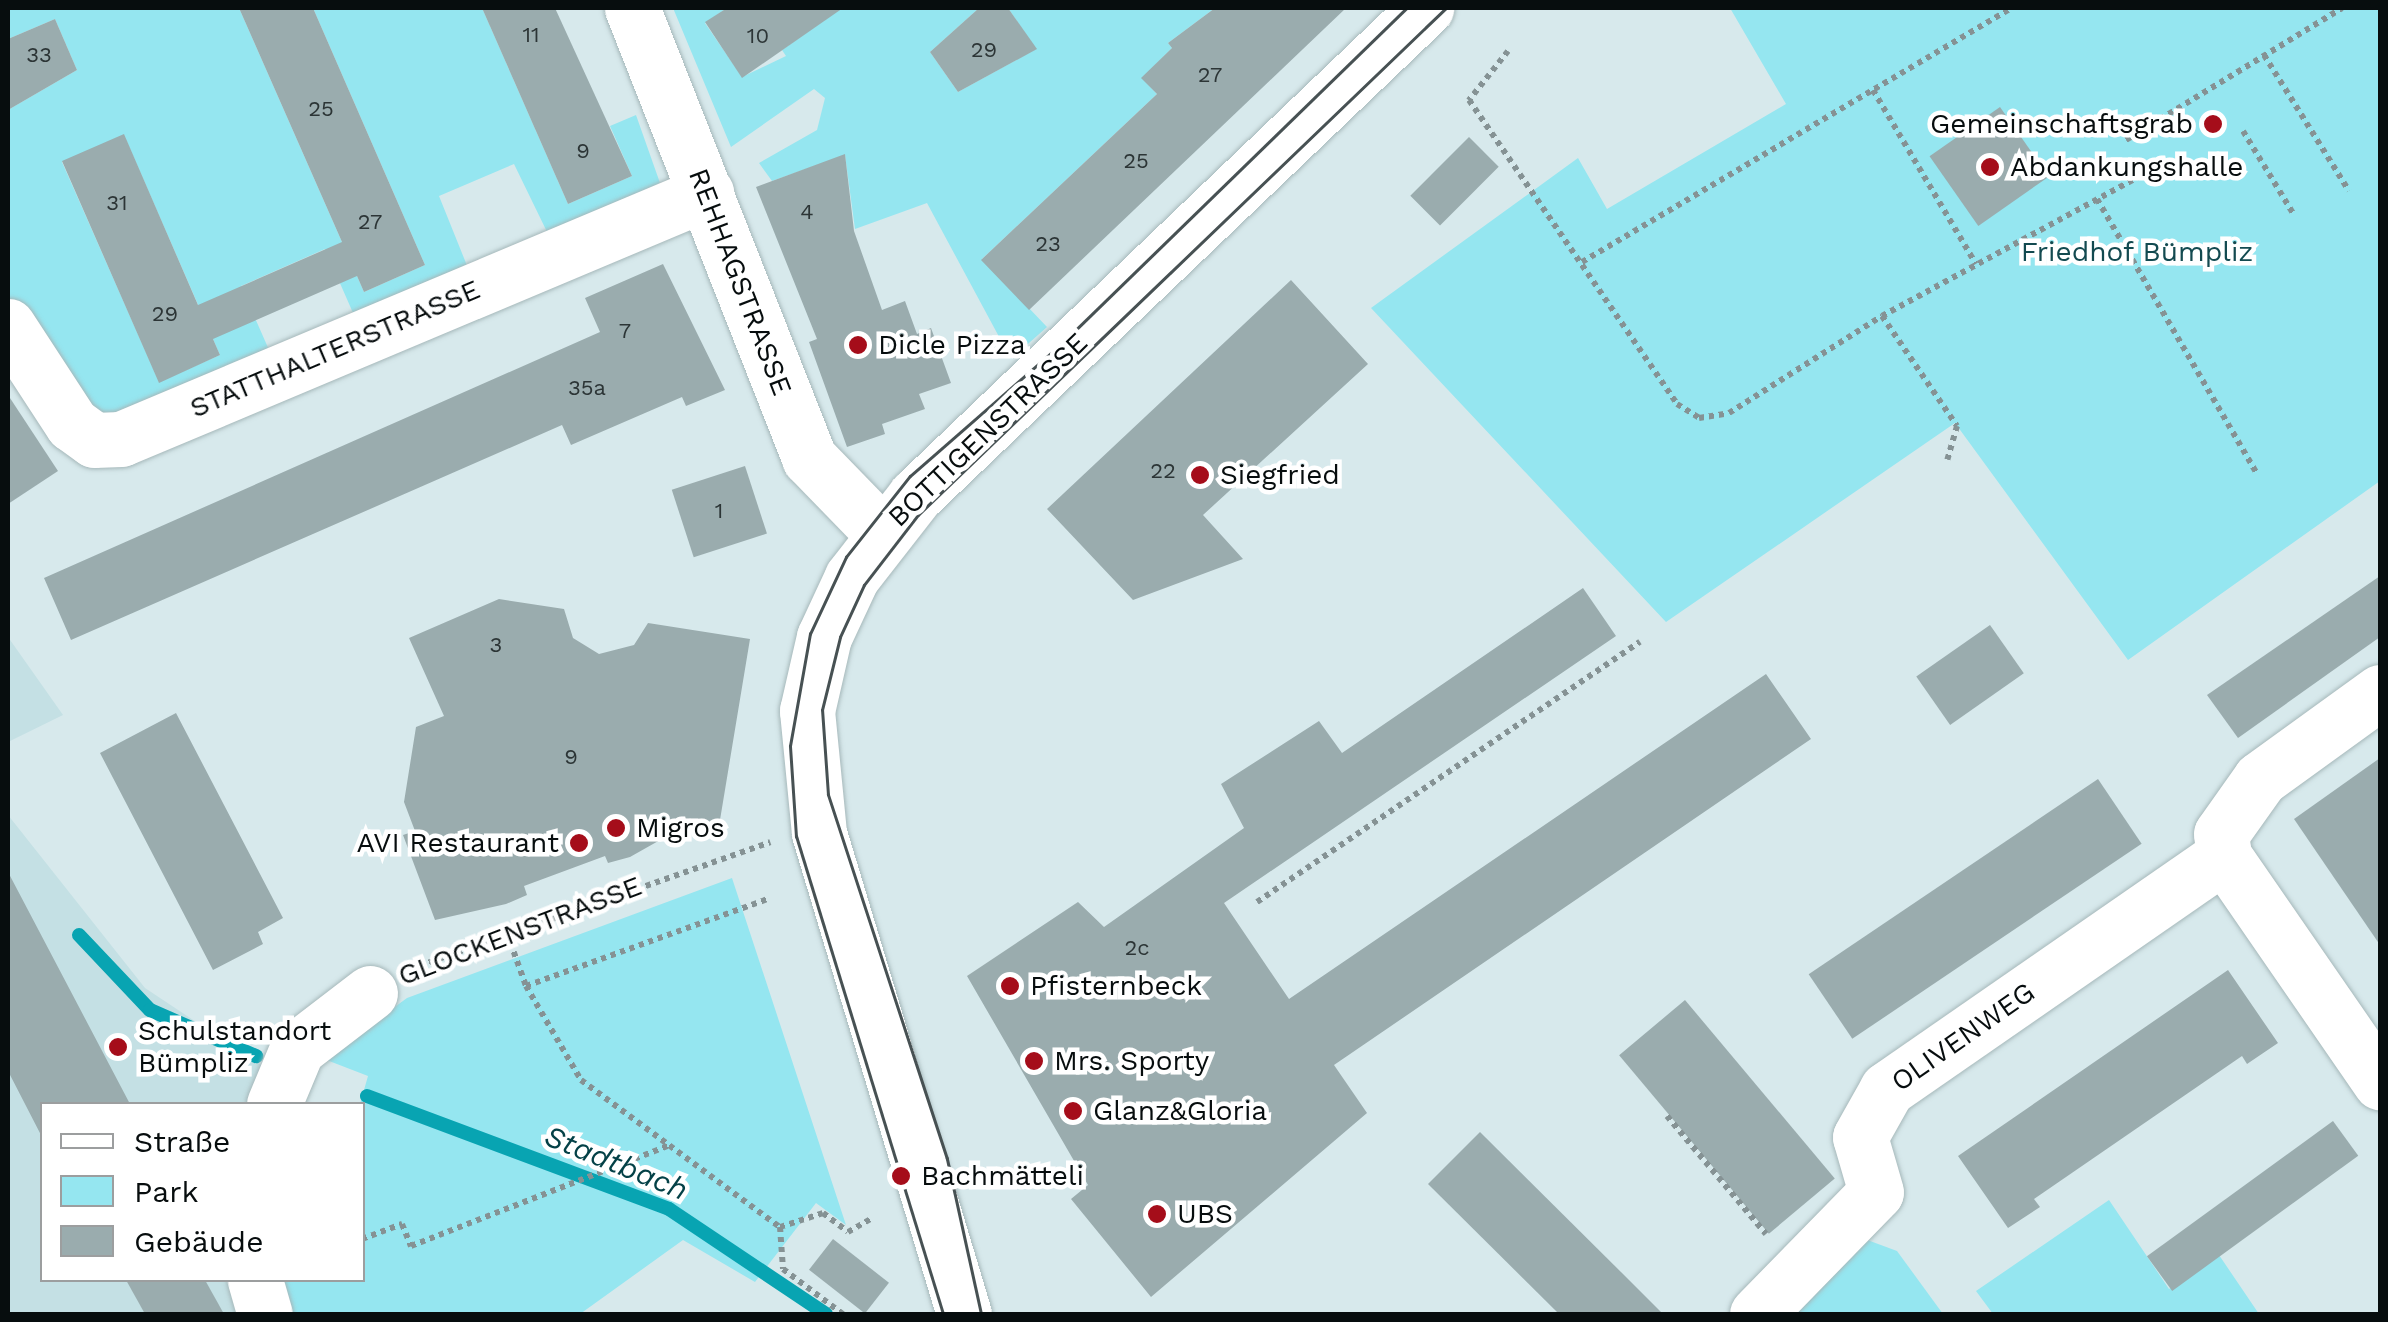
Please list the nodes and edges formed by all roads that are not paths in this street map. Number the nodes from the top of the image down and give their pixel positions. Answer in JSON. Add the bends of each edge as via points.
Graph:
{"nodes":[{"id":1,"x":632,"y":8,"type":"edge"},
{"id":2,"x":1426,"y":8,"type":"edge"},
{"id":3,"x":706,"y":193,"type":"junction"},
{"id":4,"x":8,"y":326,"type":"edge"},
{"id":5,"x":883,"y":534,"type":"junction"},
{"id":6,"x":2380,"y":692,"type":"edge"},
{"id":7,"x":2223,"y":841,"type":"junction"},
{"id":8,"x":370,"y":993,"type":"road end"},
{"id":9,"x":2380,"y":1082,"type":"edge"},
{"id":10,"x":275,"y":1102,"type":"edge"},
{"id":11,"x":257,"y":1282,"type":"edge"},
{"id":12,"x":265,"y":1314,"type":"edge"},
{"id":13,"x":964,"y":1314,"type":"edge"},
{"id":14,"x":1757,"y":1314,"type":"edge"}],
"edges":[{"from":1,"to":3,"type":"street","name":"REHHAGSTRASSE"},
{"from":2,"to":5,"type":"street","name":"BOTTIGENSTRASSE"},
{"from":3,"to":4,"type":"street","name":"STATTHALTERSTRASSE","via":[[121,439],[94,440],[72,424]]},
{"from":3,"to":5,"type":"street","name":"REHHAGSTRASSE","via":[[809,458]]},
{"from":5,"to":13,"type":"street","name":"BOTTIGENSTRASSE","via":[[837,606],[812,681],[806,738],[818,833]]},
{"from":6,"to":7,"type":"street","name":"OLIVENWEG","via":[[2260,778]]},
{"from":7,"to":9,"type":"street"},
{"from":7,"to":14,"type":"street","name":"OLIVENWEG","via":[[1886,1089],[1860,1137],[1876,1192]]},
{"from":8,"to":10,"type":"street","name":"GLOCKENSTRASSE","via":[[298,1049]]},
{"from":11,"to":12,"type":"street"}]}
